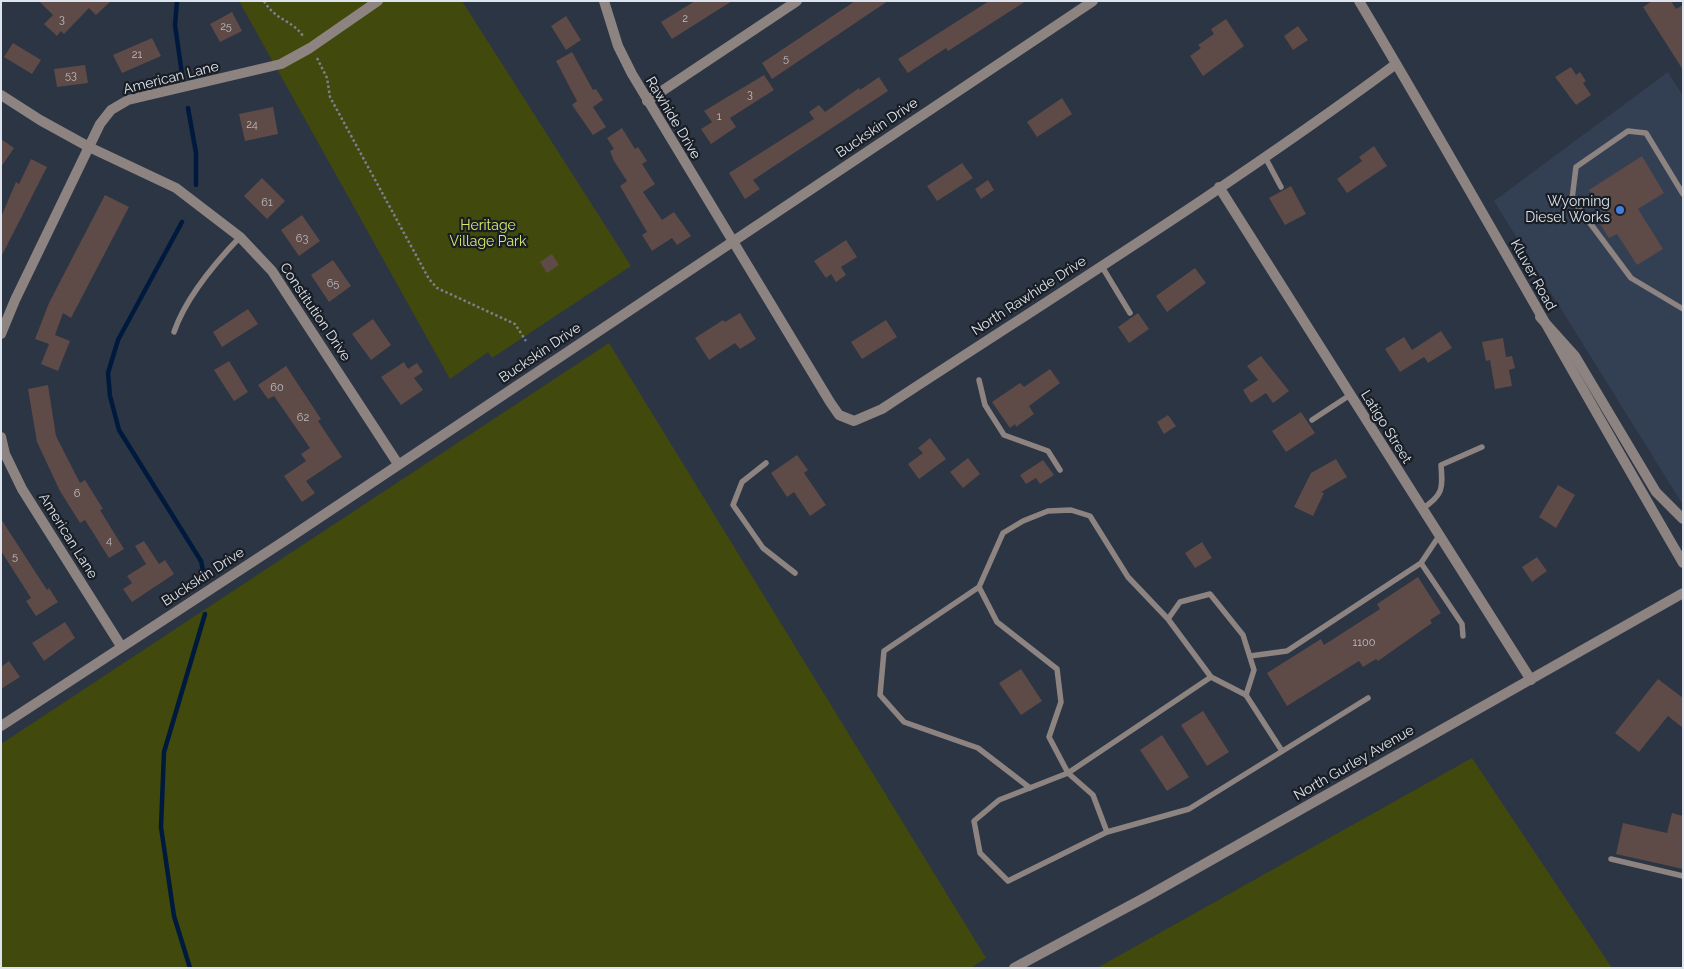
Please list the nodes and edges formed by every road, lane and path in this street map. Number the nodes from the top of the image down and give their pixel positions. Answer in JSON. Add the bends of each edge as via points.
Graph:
{"nodes":[{"id":1,"x":264,"y":1,"type":"edge"},
{"id":2,"x":378,"y":1,"type":"edge"},
{"id":3,"x":604,"y":1,"type":"edge"},
{"id":4,"x":797,"y":1,"type":"edge"},
{"id":5,"x":1094,"y":1,"type":"edge"},
{"id":6,"x":1359,"y":1,"type":"edge"},
{"id":7,"x":303,"y":36,"type":"dead end"},
{"id":8,"x":317,"y":58,"type":"dead end"},
{"id":9,"x":1396,"y":64,"type":"junction"},
{"id":10,"x":1,"y":95,"type":"edge"},
{"id":11,"x":647,"y":101,"type":"junction"},
{"id":12,"x":89,"y":147,"type":"junction"},
{"id":13,"x":1266,"y":157,"type":"junction"},
{"id":14,"x":1219,"y":187,"type":"junction"},
{"id":15,"x":1281,"y":187,"type":"dead end"},
{"id":16,"x":1683,"y":194,"type":"edge"},
{"id":17,"x":240,"y":237,"type":"junction"},
{"id":18,"x":732,"y":242,"type":"junction"},
{"id":19,"x":1101,"y":265,"type":"junction"},
{"id":20,"x":1683,"y":309,"type":"edge"},
{"id":21,"x":1130,"y":313,"type":"dead end"},
{"id":22,"x":1540,"y":317,"type":"junction"},
{"id":23,"x":174,"y":332,"type":"dead end"},
{"id":24,"x":1,"y":334,"type":"edge"},
{"id":25,"x":526,"y":341,"type":"dead end"},
{"id":26,"x":979,"y":380,"type":"dead end"},
{"id":27,"x":1350,"y":395,"type":"junction"},
{"id":28,"x":1312,"y":420,"type":"dead end"},
{"id":29,"x":1,"y":437,"type":"edge"},
{"id":30,"x":1482,"y":447,"type":"dead end"},
{"id":31,"x":766,"y":463,"type":"dead end"},
{"id":32,"x":398,"y":464,"type":"junction"},
{"id":33,"x":1060,"y":470,"type":"dead end"},
{"id":34,"x":1422,"y":509,"type":"junction"},
{"id":35,"x":1683,"y":519,"type":"edge"},
{"id":36,"x":1439,"y":536,"type":"junction"},
{"id":37,"x":1421,"y":563,"type":"junction"},
{"id":38,"x":1683,"y":563,"type":"edge"},
{"id":39,"x":795,"y":573,"type":"dead end"},
{"id":40,"x":979,"y":587,"type":"junction"},
{"id":41,"x":1683,"y":593,"type":"edge"},
{"id":42,"x":1168,"y":620,"type":"junction"},
{"id":43,"x":1463,"y":636,"type":"dead end"},
{"id":44,"x":121,"y":646,"type":"junction"},
{"id":45,"x":1250,"y":656,"type":"junction"},
{"id":46,"x":1211,"y":677,"type":"junction"},
{"id":47,"x":1530,"y":680,"type":"junction"},
{"id":48,"x":1246,"y":695,"type":"junction"},
{"id":49,"x":1368,"y":698,"type":"dead end"},
{"id":50,"x":1,"y":726,"type":"edge"},
{"id":51,"x":1282,"y":751,"type":"junction"},
{"id":52,"x":1068,"y":773,"type":"junction"},
{"id":53,"x":1030,"y":788,"type":"junction"},
{"id":54,"x":1108,"y":832,"type":"junction"},
{"id":55,"x":1611,"y":859,"type":"dead end"},
{"id":56,"x":1683,"y":876,"type":"edge"},
{"id":57,"x":1014,"y":968,"type":"edge"}],
"edges":[{"from":1,"to":7,"type":"path","via":[[271,13],[296,27]]},
{"from":2,"to":12,"type":"street","name":"American Lane","via":[[281,64],[128,100],[111,110]]},
{"from":3,"to":11,"type":"street","name":"Rawhide Drive","via":[[618,46]]},
{"from":4,"to":11,"type":"street"},
{"from":5,"to":18,"type":"street","name":"Buckskin Drive"},
{"from":6,"to":9,"type":"street","name":"Kluver Road"},
{"from":8,"to":25,"type":"path","via":[[327,78],[330,97],[429,279],[437,288],[515,324]]},
{"from":9,"to":13,"type":"street","name":"North Rawhide Drive"},
{"from":9,"to":22,"type":"street","name":"Kluver Road"},
{"from":10,"to":12,"type":"street","name":"Constitution Drive"},
{"from":11,"to":18,"type":"street","name":"Rawhide Drive"},
{"from":12,"to":17,"type":"street","name":"Constitution Drive","via":[[176,188]]},
{"from":12,"to":24,"type":"street","name":"American Lane"},
{"from":13,"to":14,"type":"street","name":"North Rawhide Drive"},
{"from":13,"to":15,"type":"lane"},
{"from":14,"to":19,"type":"street","name":"North Rawhide Drive"},
{"from":14,"to":27,"type":"street","name":"Latigo Street"},
{"from":16,"to":20,"type":"lane","via":[[1646,133],[1628,131],[1576,167],[1572,199],[1631,278]]},
{"from":17,"to":23,"type":"lane","via":[[180,314]]},
{"from":17,"to":32,"type":"street","name":"Constitution Drive","via":[[272,271]]},
{"from":18,"to":19,"type":"street","name":"North Rawhide Drive","via":[[830,402],[839,414],[854,421],[882,409]]},
{"from":18,"to":32,"type":"street","name":"Buckskin Drive"},
{"from":19,"to":21,"type":"lane"},
{"from":22,"to":35,"type":"street","via":[[1575,356],[1656,492]]},
{"from":22,"to":38,"type":"street","name":"Kluver Road"},
{"from":26,"to":33,"type":"lane","via":[[985,405],[1004,435],[1048,451]]},
{"from":27,"to":28,"type":"lane"},
{"from":27,"to":34,"type":"street","name":"Latigo Street"},
{"from":29,"to":44,"type":"street","name":"American Lane","via":[[5,454],[22,489]]},
{"from":30,"to":34,"type":"lane","via":[[1441,465],[1442,487],[1436,499]]},
{"from":31,"to":39,"type":"lane","via":[[742,482],[733,505],[763,548]]},
{"from":32,"to":44,"type":"street","name":"Buckskin Drive"},
{"from":34,"to":36,"type":"street","name":"Latigo Street"},
{"from":36,"to":37,"type":"lane"},
{"from":36,"to":47,"type":"street","name":"Latigo Street"},
{"from":37,"to":43,"type":"lane","via":[[1462,624]]},
{"from":37,"to":45,"type":"lane","via":[[1287,650]]},
{"from":40,"to":42,"type":"lane","via":[[1003,533],[1048,511],[1071,510],[1090,516],[1128,577]]},
{"from":40,"to":52,"type":"lane","via":[[997,622],[1057,670],[1061,702],[1049,737]]},
{"from":40,"to":53,"type":"lane","via":[[884,651],[880,695],[904,722],[978,748]]},
{"from":41,"to":47,"type":"street","name":"North Gurley Avenue"},
{"from":42,"to":45,"type":"lane","via":[[1180,602],[1210,594],[1243,635]]},
{"from":42,"to":46,"type":"lane"},
{"from":44,"to":50,"type":"street","name":"Buckskin Drive"},
{"from":45,"to":48,"type":"lane","via":[[1254,670]]},
{"from":46,"to":48,"type":"lane"},
{"from":46,"to":52,"type":"lane"},
{"from":47,"to":57,"type":"street","name":"North Gurley Avenue"},
{"from":48,"to":51,"type":"lane"},
{"from":49,"to":51,"type":"lane"},
{"from":51,"to":54,"type":"lane","via":[[1189,809]]},
{"from":52,"to":53,"type":"lane"},
{"from":52,"to":54,"type":"lane","via":[[1093,795]]},
{"from":53,"to":54,"type":"lane","via":[[999,800],[974,821],[980,853],[1008,881]]},
{"from":55,"to":56,"type":"lane"}]}
